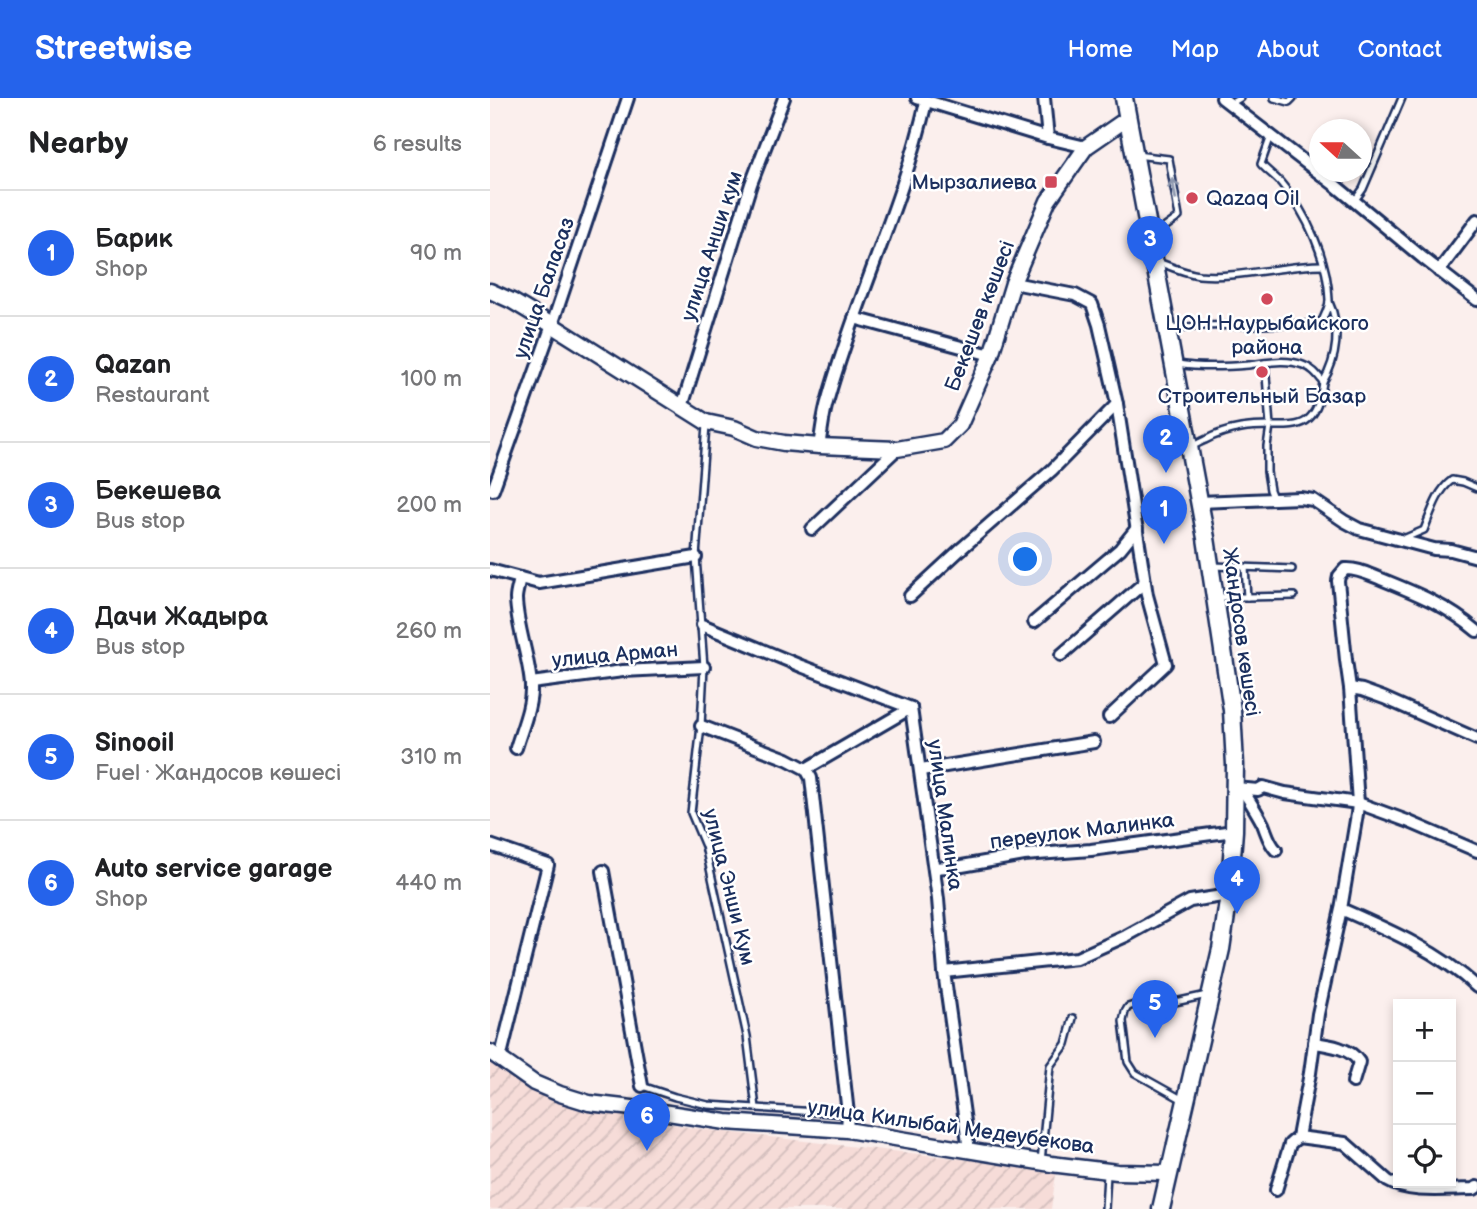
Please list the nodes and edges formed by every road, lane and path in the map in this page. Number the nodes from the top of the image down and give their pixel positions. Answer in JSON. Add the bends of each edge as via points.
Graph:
{"nodes":[{"id":1,"x":628,"y":98,"type":"edge"},
{"id":2,"x":784,"y":98,"type":"edge"},
{"id":3,"x":1044,"y":98,"type":"edge"},
{"id":4,"x":1124,"y":98,"type":"edge"},
{"id":5,"x":1273,"y":98,"type":"edge"},
{"id":6,"x":1293,"y":98,"type":"edge"},
{"id":7,"x":1402,"y":98,"type":"edge"},
{"id":8,"x":921,"y":100,"type":"edge"},
{"id":9,"x":1231,"y":100,"type":"edge"},
{"id":10,"x":1128,"y":118,"type":"junction"},
{"id":11,"x":1271,"y":136,"type":"junction"},
{"id":12,"x":1048,"y":138,"type":"junction"},
{"id":13,"x":1086,"y":148,"type":"junction"},
{"id":14,"x":1136,"y":155,"type":"junction"},
{"id":15,"x":1354,"y":201,"type":"junction"},
{"id":16,"x":1477,"y":220,"type":"edge"},
{"id":17,"x":1151,"y":237,"type":"junction"},
{"id":18,"x":1156,"y":261,"type":"junction"},
{"id":19,"x":1323,"y":265,"type":"junction"},
{"id":20,"x":1439,"y":271,"type":"junction"},
{"id":21,"x":1013,"y":283,"type":"junction"},
{"id":22,"x":490,"y":291,"type":"edge"},
{"id":23,"x":1477,"y":300,"type":"edge"},
{"id":24,"x":1329,"y":302,"type":"junction"},
{"id":25,"x":854,"y":318,"type":"junction"},
{"id":26,"x":552,"y":325,"type":"junction"},
{"id":27,"x":1168,"y":330,"type":"junction"},
{"id":28,"x":991,"y":355,"type":"junction"},
{"id":29,"x":1265,"y":363,"type":"junction"},
{"id":30,"x":1174,"y":364,"type":"junction"},
{"id":31,"x":1323,"y":382,"type":"junction"},
{"id":32,"x":1116,"y":404,"type":"junction"},
{"id":33,"x":682,"y":407,"type":"junction"},
{"id":34,"x":706,"y":422,"type":"junction"},
{"id":35,"x":1270,"y":426,"type":"junction"},
{"id":36,"x":819,"y":446,"type":"junction"},
{"id":37,"x":1189,"y":447,"type":"junction"},
{"id":38,"x":897,"y":449,"type":"junction"},
{"id":39,"x":1477,"y":488,"type":"edge"},
{"id":40,"x":494,"y":489,"type":"dead end"},
{"id":41,"x":1274,"y":500,"type":"junction"},
{"id":42,"x":1199,"y":502,"type":"junction"},
{"id":43,"x":1137,"y":528,"type":"junction"},
{"id":44,"x":812,"y":530,"type":"dead end"},
{"id":45,"x":1400,"y":540,"type":"junction"},
{"id":46,"x":696,"y":557,"type":"junction"},
{"id":47,"x":1477,"y":557,"type":"edge"},
{"id":48,"x":1210,"y":566,"type":"junction"},
{"id":49,"x":1245,"y":567,"type":"junction"},
{"id":50,"x":490,"y":569,"type":"edge"},
{"id":51,"x":1292,"y":569,"type":"dead end"},
{"id":52,"x":520,"y":578,"type":"junction"},
{"id":53,"x":1145,"y":582,"type":"junction"},
{"id":54,"x":910,"y":596,"type":"dead end"},
{"id":55,"x":1294,"y":596,"type":"dead end"},
{"id":56,"x":1215,"y":597,"type":"junction"},
{"id":57,"x":1247,"y":597,"type":"junction"},
{"id":58,"x":1034,"y":622,"type":"dead end"},
{"id":59,"x":702,"y":625,"type":"junction"},
{"id":60,"x":1477,"y":631,"type":"edge"},
{"id":61,"x":1061,"y":655,"type":"dead end"},
{"id":62,"x":704,"y":667,"type":"junction"},
{"id":63,"x":531,"y":683,"type":"junction"},
{"id":64,"x":1350,"y":688,"type":"junction"},
{"id":65,"x":911,"y":708,"type":"junction"},
{"id":66,"x":1109,"y":717,"type":"dead end"},
{"id":67,"x":701,"y":726,"type":"junction"},
{"id":68,"x":1477,"y":739,"type":"edge"},
{"id":69,"x":1094,"y":742,"type":"dead end"},
{"id":70,"x":516,"y":748,"type":"dead end"},
{"id":71,"x":806,"y":769,"type":"junction"},
{"id":72,"x":920,"y":771,"type":"junction"},
{"id":73,"x":1239,"y":788,"type":"junction"},
{"id":74,"x":1358,"y":803,"type":"junction"},
{"id":75,"x":1234,"y":831,"type":"junction"},
{"id":76,"x":490,"y":845,"type":"edge"},
{"id":77,"x":1276,"y":850,"type":"dead end"},
{"id":78,"x":1477,"y":851,"type":"edge"},
{"id":79,"x":933,"y":868,"type":"junction"},
{"id":80,"x":603,"y":871,"type":"dead end"},
{"id":81,"x":1229,"y":895,"type":"junction"},
{"id":82,"x":1341,"y":909,"type":"junction"},
{"id":83,"x":944,"y":972,"type":"junction"},
{"id":84,"x":1477,"y":987,"type":"edge"},
{"id":85,"x":1210,"y":995,"type":"junction"},
{"id":86,"x":1073,"y":1018,"type":"dead end"},
{"id":87,"x":1314,"y":1043,"type":"junction"},
{"id":88,"x":495,"y":1056,"type":"edge"},
{"id":89,"x":1353,"y":1082,"type":"dead end"},
{"id":90,"x":642,"y":1086,"type":"joint"},
{"id":91,"x":1185,"y":1102,"type":"junction"},
{"id":92,"x":756,"y":1108,"type":"junction"},
{"id":93,"x":848,"y":1114,"type":"junction"},
{"id":94,"x":847,"y":1130,"type":"junction"},
{"id":95,"x":1298,"y":1137,"type":"junction"},
{"id":96,"x":969,"y":1150,"type":"junction"},
{"id":97,"x":1041,"y":1162,"type":"junction"},
{"id":98,"x":1107,"y":1171,"type":"junction"},
{"id":99,"x":1168,"y":1173,"type":"junction"},
{"id":100,"x":1477,"y":1187,"type":"edge"},
{"id":101,"x":1276,"y":1190,"type":"dead end"},
{"id":102,"x":1105,"y":1209,"type":"edge"},
{"id":103,"x":1161,"y":1209,"type":"edge"}],
"edges":[{"from":1,"to":26,"type":"street","name":"улица Баласаз"},
{"from":2,"to":33,"type":"street","name":"улица Анши кум","via":[[751,184]]},
{"from":3,"to":12,"type":"street"},
{"from":4,"to":10,"type":"main road","name":"Жандосов көшесі"},
{"from":5,"to":6,"type":"lane","via":[[1289,102]]},
{"from":7,"to":15,"type":"lane"},
{"from":8,"to":12,"type":"street"},
{"from":8,"to":25,"type":"street","via":[[917,143]]},
{"from":9,"to":11,"type":"street"},
{"from":10,"to":13,"type":"main road","name":"Бекешев көшесі"},
{"from":10,"to":14,"type":"main road","name":"Жандосов көшесі"},
{"from":11,"to":15,"type":"street"},
{"from":11,"to":19,"type":"lane","via":[[1261,164],[1298,208]]},
{"from":12,"to":13,"type":"street"},
{"from":13,"to":21,"type":"main road","name":"Бекешев көшесі","via":[[1048,201]]},
{"from":14,"to":17,"type":"main road","name":"Жандосов көшесі"},
{"from":17,"to":14,"type":"lane","one_way":true,"via":[[1179,217],[1169,159]]},
{"from":15,"to":20,"type":"street"},
{"from":16,"to":20,"type":"street"},
{"from":17,"to":18,"type":"main road","name":"Жандосов көшесі"},
{"from":18,"to":19,"type":"lane","via":[[1190,273],[1220,276]]},
{"from":18,"to":27,"type":"main road","name":"Жандосов көшесі"},
{"from":19,"to":24,"type":"lane"},
{"from":20,"to":23,"type":"street"},
{"from":21,"to":28,"type":"main road","name":"Бекешев көшесі"},
{"from":21,"to":32,"type":"street","via":[[1075,295],[1092,304]]},
{"from":22,"to":26,"type":"main road","name":"Бекешев көшесі"},
{"from":24,"to":27,"type":"lane","via":[[1322,321],[1310,324]]},
{"from":24,"to":31,"type":"lane","via":[[1335,313],[1335,344]]},
{"from":25,"to":28,"type":"street"},
{"from":25,"to":36,"type":"street","via":[[827,401]]},
{"from":26,"to":33,"type":"main road","name":"Бекешев көшесі"},
{"from":26,"to":40,"type":"street","name":"улица Баласаз"},
{"from":27,"to":30,"type":"main road","name":"Жандосов көшесі"},
{"from":28,"to":38,"type":"main road","name":"Бекешев көшесі","via":[[960,425],[944,441]]},
{"from":29,"to":30,"type":"lane"},
{"from":29,"to":31,"type":"lane","via":[[1301,364],[1316,371]]},
{"from":29,"to":35,"type":"lane"},
{"from":30,"to":37,"type":"main road","name":"Жандосов көшесі"},
{"from":31,"to":35,"type":"lane","via":[[1314,414],[1301,424]]},
{"from":32,"to":43,"type":"street"},
{"from":32,"to":54,"type":"street","via":[[1052,470]]},
{"from":33,"to":34,"type":"main road","name":"Бекешев көшесі"},
{"from":34,"to":36,"type":"main road","name":"Бекешев көшесі","via":[[757,438]]},
{"from":34,"to":46,"type":"lane","name":"улица Энши Кум"},
{"from":35,"to":37,"type":"lane","via":[[1230,430]]},
{"from":35,"to":41,"type":"lane","via":[[1267,472]]},
{"from":36,"to":38,"type":"main road","name":"Бекешев көшесі"},
{"from":37,"to":42,"type":"main road","name":"Жандосов көшесі"},
{"from":38,"to":44,"type":"street"},
{"from":39,"to":45,"type":"lane","via":[[1452,480],[1441,492],[1424,530]]},
{"from":41,"to":42,"type":"street"},
{"from":41,"to":45,"type":"street","via":[[1313,500],[1359,528]]},
{"from":42,"to":48,"type":"main road","name":"Жандосов көшесі"},
{"from":43,"to":53,"type":"street"},
{"from":43,"to":58,"type":"street"},
{"from":45,"to":47,"type":"street"},
{"from":46,"to":52,"type":"street","via":[[539,583]]},
{"from":46,"to":59,"type":"lane","name":"улица Энши Кум"},
{"from":48,"to":49,"type":"lane"},
{"from":48,"to":56,"type":"main road","name":"Жандосов көшесі"},
{"from":49,"to":51,"type":"lane"},
{"from":49,"to":57,"type":"lane"},
{"from":50,"to":52,"type":"street"},
{"from":52,"to":63,"type":"street","via":[[517,612]]},
{"from":53,"to":61,"type":"street"},
{"from":53,"to":66,"type":"street","via":[[1166,664]]},
{"from":55,"to":57,"type":"lane"},
{"from":56,"to":57,"type":"lane"},
{"from":56,"to":73,"type":"main road","name":"Жандосов көшесі"},
{"from":59,"to":62,"type":"lane","name":"улица Энши Кум"},
{"from":59,"to":65,"type":"street"},
{"from":60,"to":64,"type":"street","via":[[1417,593],[1345,569],[1338,581]]},
{"from":62,"to":63,"type":"street","name":"улица Арман"},
{"from":62,"to":67,"type":"lane","name":"улица Энши Кум"},
{"from":63,"to":70,"type":"street"},
{"from":64,"to":68,"type":"street"},
{"from":64,"to":74,"type":"street"},
{"from":65,"to":71,"type":"street"},
{"from":65,"to":72,"type":"street","name":"улица Малинка"},
{"from":67,"to":71,"type":"street"},
{"from":67,"to":92,"type":"lane","name":"улица Энши Кум","via":[[691,813],[705,846],[747,1036]]},
{"from":69,"to":72,"type":"street"},
{"from":71,"to":93,"type":"street","via":[[811,778]]},
{"from":72,"to":79,"type":"street","name":"улица Малинка"},
{"from":73,"to":74,"type":"street","via":[[1258,790],[1263,786]]},
{"from":73,"to":75,"type":"main road","name":"Жандосов көшесі"},
{"from":73,"to":77,"type":"street"},
{"from":74,"to":78,"type":"street"},
{"from":74,"to":82,"type":"street"},
{"from":75,"to":79,"type":"street","name":"переулок Малинка"},
{"from":75,"to":81,"type":"main road","name":"Жандосов көшесі"},
{"from":76,"to":88,"type":"street","via":[[548,865]]},
{"from":79,"to":83,"type":"street","name":"улица Малинка"},
{"from":80,"to":90,"type":"street"},
{"from":81,"to":83,"type":"street","via":[[1190,901],[1077,958]]},
{"from":81,"to":85,"type":"main road","name":"Жандосов көшесі"},
{"from":82,"to":84,"type":"street","via":[[1416,945]]},
{"from":82,"to":87,"type":"street"},
{"from":83,"to":96,"type":"street","name":"улица Малинка"},
{"from":85,"to":91,"type":"main road","name":"Жандосов көшесі"},
{"from":85,"to":91,"type":"lane","via":[[1134,1005],[1125,1012],[1128,1062],[1135,1073]]},
{"from":86,"to":97,"type":"lane","via":[[1066,1044],[1050,1066]]},
{"from":87,"to":89,"type":"street","via":[[1355,1056],[1359,1062]]},
{"from":87,"to":95,"type":"street"},
{"from":88,"to":94,"type":"main road","name":"улица Килыбай Медеубекова","via":[[534,1083],[589,1103],[726,1122]]},
{"from":90,"to":92,"type":"lane","via":[[708,1105]]},
{"from":91,"to":99,"type":"main road","name":"Жандосов көшесі"},
{"from":92,"to":93,"type":"lane"},
{"from":93,"to":94,"type":"street"},
{"from":94,"to":96,"type":"main road","name":"улица Килыбай Медеубекова"},
{"from":95,"to":100,"type":"street","via":[[1345,1143],[1395,1185]]},
{"from":95,"to":101,"type":"street","via":[[1290,1144]]},
{"from":96,"to":97,"type":"main road","name":"улица Килыбай Медеубекова"},
{"from":97,"to":98,"type":"main road","name":"улица Килыбай Медеубекова"},
{"from":98,"to":99,"type":"main road","name":"улица Килыбай Медеубекова"},
{"from":98,"to":102,"type":"lane"},
{"from":99,"to":103,"type":"main road","name":"Жандосов көшесі"}]}
